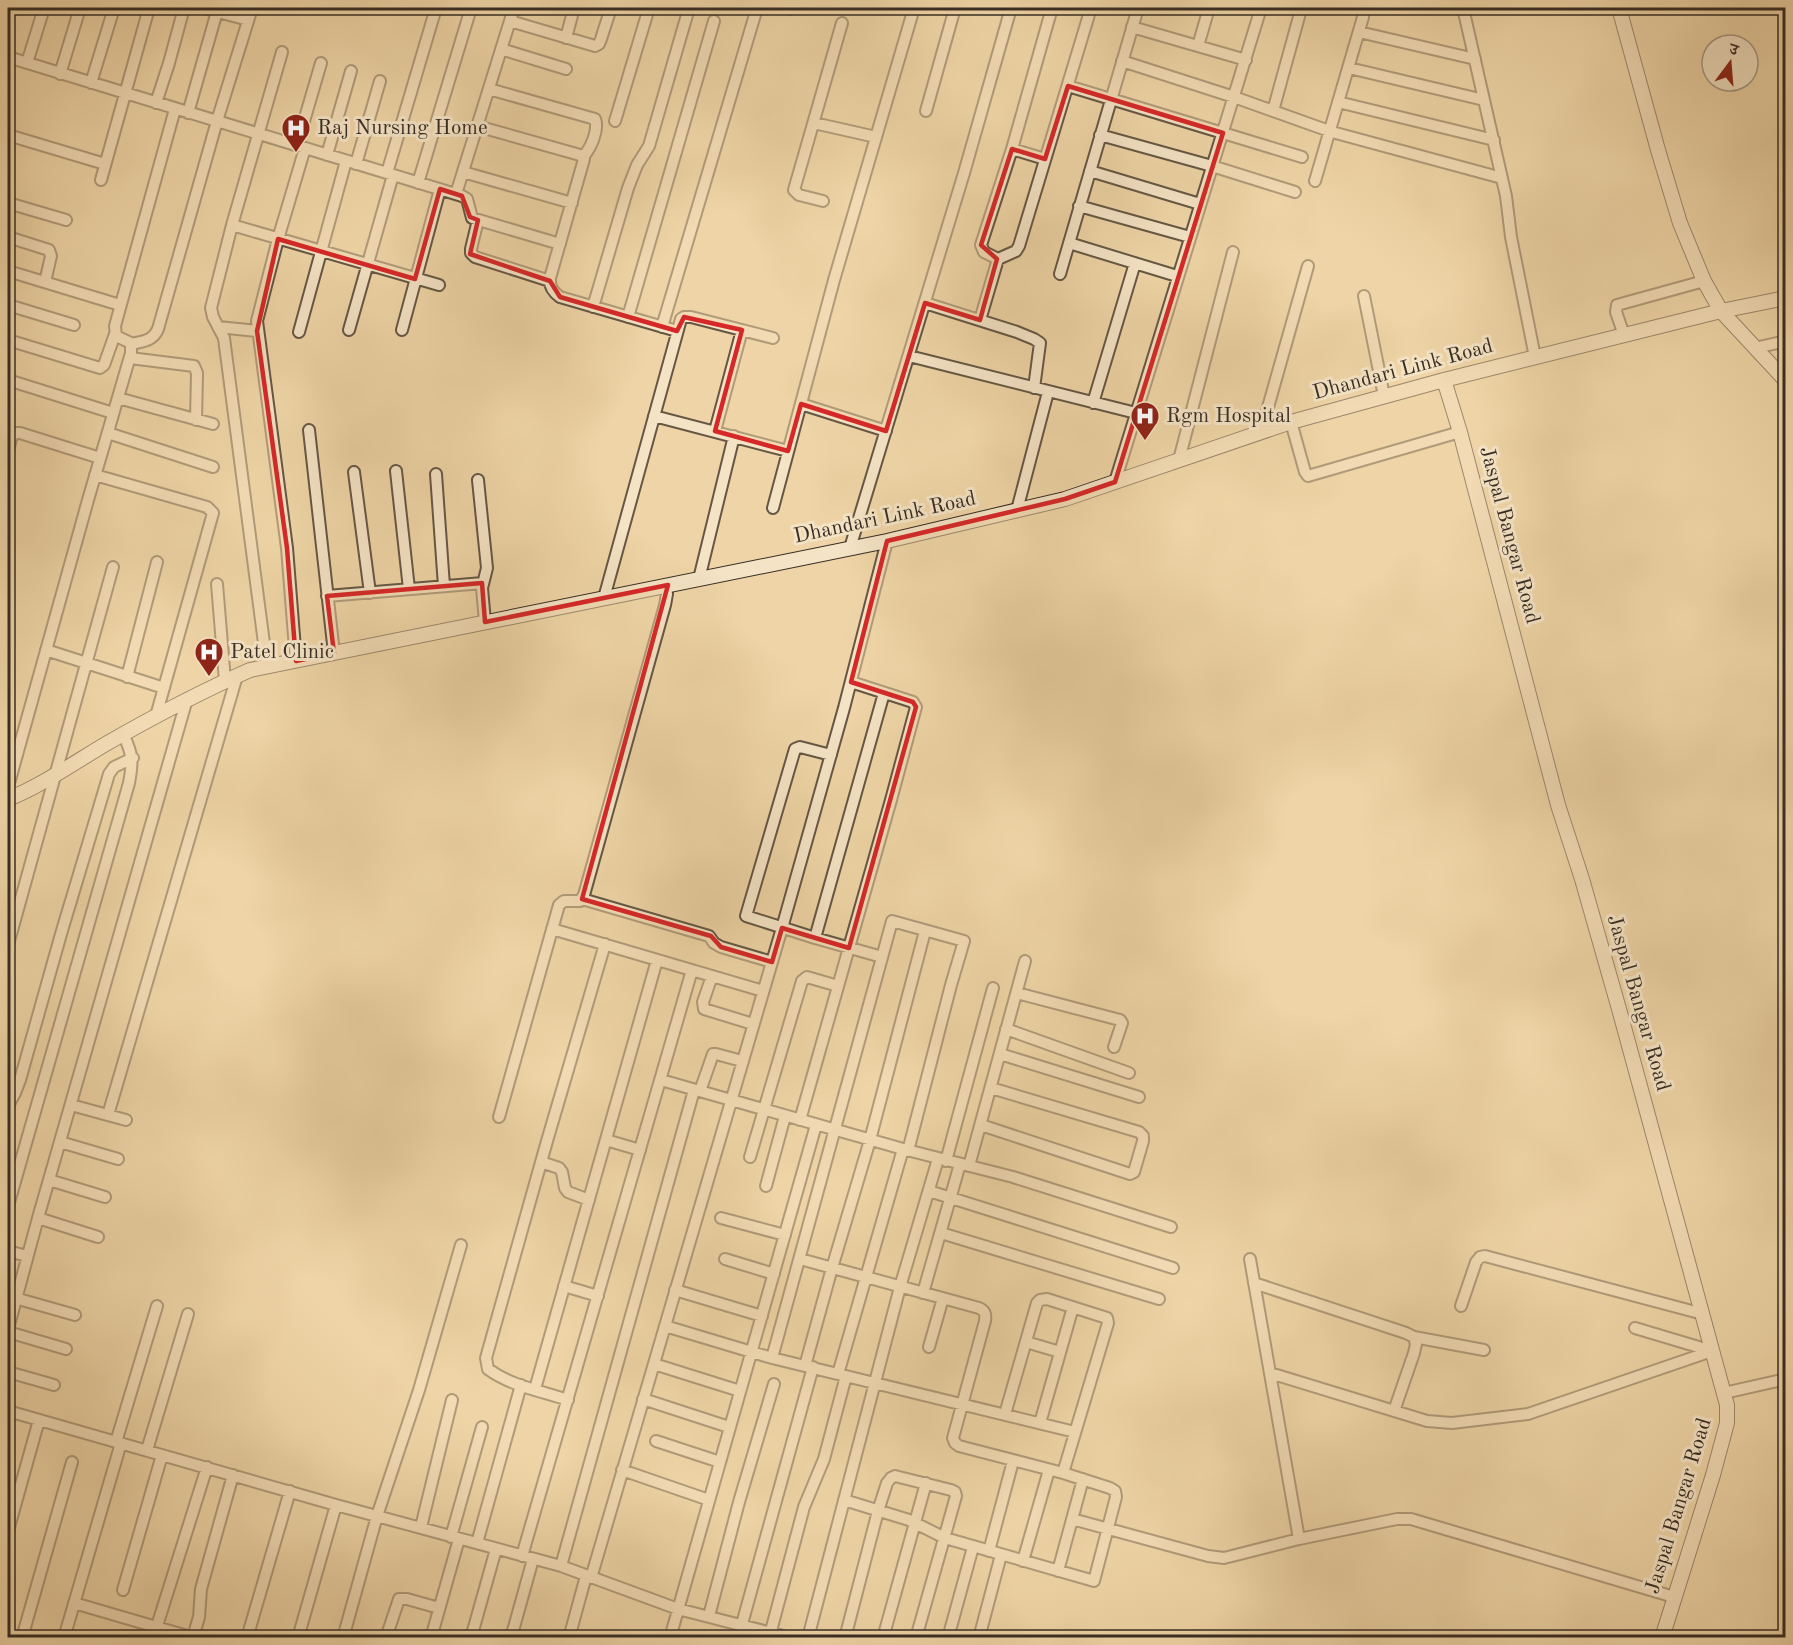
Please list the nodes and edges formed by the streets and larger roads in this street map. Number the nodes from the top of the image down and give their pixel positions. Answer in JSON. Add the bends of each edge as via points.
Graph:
{"nodes":[{"id":1,"x":44,"y":8,"type":"edge"},
{"id":2,"x":80,"y":8,"type":"edge"},
{"id":3,"x":114,"y":8,"type":"edge"},
{"id":4,"x":149,"y":8,"type":"edge"},
{"id":5,"x":184,"y":8,"type":"edge"},
{"id":6,"x":204,"y":8,"type":"edge"},
{"id":7,"x":252,"y":8,"type":"edge"},
{"id":8,"x":436,"y":8,"type":"edge"},
{"id":9,"x":471,"y":8,"type":"edge"},
{"id":10,"x":514,"y":8,"type":"edge"},
{"id":11,"x":574,"y":8,"type":"edge"},
{"id":12,"x":611,"y":8,"type":"edge"},
{"id":13,"x":649,"y":8,"type":"edge"},
{"id":14,"x":688,"y":8,"type":"edge"},
{"id":15,"x":757,"y":8,"type":"edge"},
{"id":16,"x":914,"y":8,"type":"edge"},
{"id":17,"x":955,"y":8,"type":"edge"},
{"id":18,"x":1011,"y":8,"type":"edge"},
{"id":19,"x":1052,"y":8,"type":"edge"},
{"id":20,"x":1091,"y":8,"type":"edge"},
{"id":21,"x":1138,"y":8,"type":"edge"},
{"id":22,"x":1209,"y":8,"type":"edge"},
{"id":23,"x":1261,"y":8,"type":"edge"},
{"id":24,"x":1463,"y":8,"type":"edge"},
{"id":25,"x":1619,"y":8,"type":"edge"},
{"id":26,"x":218,"y":9,"type":"edge"},
{"id":27,"x":1300,"y":13,"type":"dead end"},
{"id":28,"x":1364,"y":17,"type":"dead end"},
{"id":29,"x":248,"y":20,"type":"junction"},
{"id":30,"x":510,"y":21,"type":"junction"},
{"id":31,"x":714,"y":21,"type":"dead end"},
{"id":32,"x":842,"y":23,"type":"dead end"},
{"id":33,"x":1132,"y":27,"type":"junction"},
{"id":34,"x":1359,"y":32,"type":"junction"},
{"id":35,"x":566,"y":38,"type":"junction"},
{"id":36,"x":1198,"y":46,"type":"junction"},
{"id":37,"x":501,"y":49,"type":"junction"},
{"id":38,"x":282,"y":52,"type":"dead end"},
{"id":39,"x":8,"y":57,"type":"edge"},
{"id":40,"x":1475,"y":59,"type":"junction"},
{"id":41,"x":1246,"y":60,"type":"junction"},
{"id":42,"x":1122,"y":61,"type":"junction"},
{"id":43,"x":27,"y":63,"type":"junction"},
{"id":44,"x":321,"y":63,"type":"dead end"},
{"id":45,"x":1349,"y":68,"type":"junction"},
{"id":46,"x":566,"y":69,"type":"dead end"},
{"id":47,"x":351,"y":71,"type":"dead end"},
{"id":48,"x":60,"y":74,"type":"junction"},
{"id":49,"x":380,"y":81,"type":"dead end"},
{"id":50,"x":91,"y":83,"type":"junction"},
{"id":51,"x":1068,"y":86,"type":"junction"},
{"id":52,"x":489,"y":89,"type":"junction"},
{"id":53,"x":125,"y":93,"type":"junction"},
{"id":54,"x":1234,"y":97,"type":"junction"},
{"id":55,"x":1111,"y":98,"type":"junction"},
{"id":56,"x":1484,"y":100,"type":"junction"},
{"id":57,"x":1338,"y":102,"type":"junction"},
{"id":58,"x":156,"y":103,"type":"junction"},
{"id":59,"x":176,"y":109,"type":"junction"},
{"id":60,"x":926,"y":111,"type":"dead end"},
{"id":61,"x":1273,"y":111,"type":"junction"},
{"id":62,"x":188,"y":112,"type":"junction"},
{"id":63,"x":615,"y":121,"type":"dead end"},
{"id":64,"x":217,"y":122,"type":"junction"},
{"id":65,"x":814,"y":123,"type":"junction"},
{"id":66,"x":477,"y":126,"type":"junction"},
{"id":67,"x":1330,"y":131,"type":"junction"},
{"id":68,"x":1222,"y":133,"type":"junction"},
{"id":69,"x":258,"y":134,"type":"junction"},
{"id":70,"x":8,"y":135,"type":"edge"},
{"id":71,"x":1100,"y":135,"type":"junction"},
{"id":72,"x":876,"y":137,"type":"junction"},
{"id":73,"x":1494,"y":140,"type":"junction"},
{"id":74,"x":301,"y":146,"type":"junction"},
{"id":75,"x":1012,"y":148,"type":"junction"},
{"id":76,"x":327,"y":154,"type":"junction"},
{"id":77,"x":583,"y":157,"type":"junction"},
{"id":78,"x":1302,"y":157,"type":"dead end"},
{"id":79,"x":1045,"y":159,"type":"junction"},
{"id":80,"x":351,"y":162,"type":"junction"},
{"id":81,"x":105,"y":164,"type":"junction"},
{"id":82,"x":1212,"y":166,"type":"junction"},
{"id":83,"x":1089,"y":171,"type":"junction"},
{"id":84,"x":463,"y":172,"type":"junction"},
{"id":85,"x":390,"y":174,"type":"junction"},
{"id":86,"x":1502,"y":178,"type":"junction"},
{"id":87,"x":101,"y":180,"type":"dead end"},
{"id":88,"x":1315,"y":181,"type":"dead end"},
{"id":89,"x":418,"y":183,"type":"junction"},
{"id":90,"x":440,"y":189,"type":"junction"},
{"id":91,"x":1295,"y":192,"type":"dead end"},
{"id":92,"x":456,"y":194,"type":"junction"},
{"id":93,"x":823,"y":201,"type":"dead end"},
{"id":94,"x":8,"y":203,"type":"edge"},
{"id":95,"x":572,"y":203,"type":"junction"},
{"id":96,"x":1200,"y":204,"type":"junction"},
{"id":97,"x":1079,"y":206,"type":"junction"},
{"id":98,"x":66,"y":220,"type":"dead end"},
{"id":99,"x":478,"y":220,"type":"junction"},
{"id":100,"x":232,"y":225,"type":"junction"},
{"id":101,"x":8,"y":237,"type":"edge"},
{"id":102,"x":1190,"y":237,"type":"junction"},
{"id":103,"x":278,"y":239,"type":"junction"},
{"id":104,"x":1069,"y":243,"type":"junction"},
{"id":105,"x":560,"y":244,"type":"junction"},
{"id":106,"x":321,"y":252,"type":"junction"},
{"id":107,"x":1233,"y":252,"type":"dead end"},
{"id":108,"x":998,"y":259,"type":"junction"},
{"id":109,"x":1135,"y":263,"type":"junction"},
{"id":110,"x":368,"y":266,"type":"junction"},
{"id":111,"x":1308,"y":266,"type":"dead end"},
{"id":112,"x":8,"y":271,"type":"edge"},
{"id":113,"x":1060,"y":274,"type":"dead end"},
{"id":114,"x":1177,"y":276,"type":"junction"},
{"id":115,"x":415,"y":279,"type":"junction"},
{"id":116,"x":549,"y":281,"type":"junction"},
{"id":117,"x":1704,"y":281,"type":"junction"},
{"id":118,"x":45,"y":282,"type":"junction"},
{"id":119,"x":439,"y":285,"type":"dead end"},
{"id":120,"x":1364,"y":296,"type":"dead end"},
{"id":121,"x":1785,"y":298,"type":"edge"},
{"id":122,"x":925,"y":303,"type":"junction"},
{"id":123,"x":8,"y":305,"type":"edge"},
{"id":124,"x":120,"y":305,"type":"junction"},
{"id":125,"x":593,"y":307,"type":"junction"},
{"id":126,"x":1721,"y":311,"type":"junction"},
{"id":127,"x":628,"y":317,"type":"junction"},
{"id":128,"x":980,"y":320,"type":"junction"},
{"id":129,"x":74,"y":325,"type":"dead end"},
{"id":130,"x":218,"y":327,"type":"junction"},
{"id":131,"x":662,"y":327,"type":"junction"},
{"id":132,"x":349,"y":330,"type":"dead end"},
{"id":133,"x":402,"y":330,"type":"dead end"},
{"id":134,"x":742,"y":330,"type":"junction"},
{"id":135,"x":257,"y":331,"type":"junction"},
{"id":136,"x":677,"y":331,"type":"junction"},
{"id":137,"x":299,"y":332,"type":"dead end"},
{"id":138,"x":114,"y":334,"type":"junction"},
{"id":139,"x":1624,"y":335,"type":"junction"},
{"id":140,"x":773,"y":338,"type":"dead end"},
{"id":141,"x":8,"y":340,"type":"edge"},
{"id":142,"x":1785,"y":341,"type":"edge"},
{"id":143,"x":132,"y":344,"type":"junction"},
{"id":144,"x":1755,"y":348,"type":"junction"},
{"id":145,"x":909,"y":356,"type":"junction"},
{"id":146,"x":1535,"y":357,"type":"junction"},
{"id":147,"x":130,"y":358,"type":"junction"},
{"id":148,"x":8,"y":380,"type":"edge"},
{"id":149,"x":1444,"y":380,"type":"junction"},
{"id":150,"x":1785,"y":381,"type":"edge"},
{"id":151,"x":1034,"y":388,"type":"junction"},
{"id":152,"x":1048,"y":392,"type":"junction"},
{"id":153,"x":1384,"y":396,"type":"junction"},
{"id":154,"x":118,"y":398,"type":"junction"},
{"id":155,"x":1093,"y":403,"type":"junction"},
{"id":156,"x":801,"y":404,"type":"junction"},
{"id":157,"x":113,"y":413,"type":"junction"},
{"id":158,"x":1136,"y":413,"type":"junction"},
{"id":159,"x":654,"y":416,"type":"junction"},
{"id":160,"x":196,"y":420,"type":"junction"},
{"id":161,"x":1291,"y":422,"type":"junction"},
{"id":162,"x":213,"y":424,"type":"dead end"},
{"id":163,"x":309,"y":430,"type":"dead end"},
{"id":164,"x":715,"y":431,"type":"junction"},
{"id":165,"x":886,"y":431,"type":"junction"},
{"id":166,"x":1261,"y":432,"type":"junction"},
{"id":167,"x":1460,"y":432,"type":"junction"},
{"id":168,"x":108,"y":433,"type":"junction"},
{"id":169,"x":734,"y":436,"type":"junction"},
{"id":170,"x":8,"y":450,"type":"edge"},
{"id":171,"x":788,"y":451,"type":"junction"},
{"id":172,"x":100,"y":458,"type":"junction"},
{"id":173,"x":1179,"y":460,"type":"junction"},
{"id":174,"x":213,"y":467,"type":"dead end"},
{"id":175,"x":396,"y":471,"type":"dead end"},
{"id":176,"x":354,"y":472,"type":"dead end"},
{"id":177,"x":436,"y":474,"type":"dead end"},
{"id":178,"x":95,"y":475,"type":"junction"},
{"id":179,"x":478,"y":480,"type":"dead end"},
{"id":180,"x":1115,"y":482,"type":"junction"},
{"id":181,"x":773,"y":508,"type":"dead end"},
{"id":182,"x":1017,"y":510,"type":"junction"},
{"id":183,"x":887,"y":541,"type":"junction"},
{"id":184,"x":850,"y":548,"type":"junction"},
{"id":185,"x":157,"y":562,"type":"dead end"},
{"id":186,"x":113,"y":567,"type":"dead end"},
{"id":187,"x":699,"y":579,"type":"junction"},
{"id":188,"x":483,"y":583,"type":"junction"},
{"id":189,"x":217,"y":584,"type":"dead end"},
{"id":190,"x":444,"y":586,"type":"junction"},
{"id":191,"x":666,"y":586,"type":"junction"},
{"id":192,"x":409,"y":589,"type":"junction"},
{"id":193,"x":370,"y":592,"type":"junction"},
{"id":194,"x":327,"y":596,"type":"junction"},
{"id":195,"x":604,"y":598,"type":"junction"},
{"id":196,"x":485,"y":622,"type":"junction"},
{"id":197,"x":46,"y":650,"type":"junction"},
{"id":198,"x":334,"y":653,"type":"junction"},
{"id":199,"x":296,"y":661,"type":"junction"},
{"id":200,"x":86,"y":664,"type":"junction"},
{"id":201,"x":267,"y":666,"type":"junction"},
{"id":202,"x":127,"y":677,"type":"junction"},
{"id":203,"x":231,"y":678,"type":"junction"},
{"id":204,"x":851,"y":682,"type":"junction"},
{"id":205,"x":164,"y":688,"type":"junction"},
{"id":206,"x":884,"y":693,"type":"junction"},
{"id":207,"x":187,"y":699,"type":"junction"},
{"id":208,"x":156,"y":716,"type":"junction"},
{"id":209,"x":123,"y":734,"type":"junction"},
{"id":210,"x":831,"y":755,"type":"junction"},
{"id":211,"x":133,"y":758,"type":"junction"},
{"id":212,"x":57,"y":773,"type":"junction"},
{"id":213,"x":8,"y":787,"type":"edge"},
{"id":214,"x":8,"y":799,"type":"edge"},
{"id":215,"x":582,"y":899,"type":"junction"},
{"id":216,"x":782,"y":928,"type":"junction"},
{"id":217,"x":552,"y":929,"type":"junction"},
{"id":218,"x":925,"y":931,"type":"junction"},
{"id":219,"x":815,"y":938,"type":"junction"},
{"id":220,"x":605,"y":944,"type":"junction"},
{"id":221,"x":8,"y":945,"type":"edge"},
{"id":222,"x":849,"y":948,"type":"junction"},
{"id":223,"x":882,"y":957,"type":"junction"},
{"id":224,"x":657,"y":960,"type":"junction"},
{"id":225,"x":1024,"y":961,"type":"dead end"},
{"id":226,"x":772,"y":962,"type":"junction"},
{"id":227,"x":692,"y":970,"type":"junction"},
{"id":228,"x":712,"y":976,"type":"junction"},
{"id":229,"x":838,"y":986,"type":"junction"},
{"id":230,"x":993,"y":988,"type":"dead end"},
{"id":231,"x":763,"y":991,"type":"junction"},
{"id":232,"x":1017,"y":993,"type":"junction"},
{"id":233,"x":753,"y":1024,"type":"junction"},
{"id":234,"x":1006,"y":1029,"type":"junction"},
{"id":235,"x":1114,"y":1047,"type":"dead end"},
{"id":236,"x":1000,"y":1054,"type":"junction"},
{"id":237,"x":742,"y":1061,"type":"junction"},
{"id":238,"x":1129,"y":1073,"type":"dead end"},
{"id":239,"x":661,"y":1080,"type":"junction"},
{"id":240,"x":991,"y":1088,"type":"junction"},
{"id":241,"x":697,"y":1091,"type":"junction"},
{"id":242,"x":1139,"y":1097,"type":"dead end"},
{"id":243,"x":731,"y":1100,"type":"junction"},
{"id":244,"x":71,"y":1105,"type":"junction"},
{"id":245,"x":8,"y":1106,"type":"edge"},
{"id":246,"x":763,"y":1109,"type":"junction"},
{"id":247,"x":108,"y":1115,"type":"junction"},
{"id":248,"x":785,"y":1116,"type":"junction"},
{"id":249,"x":499,"y":1117,"type":"dead end"},
{"id":250,"x":126,"y":1120,"type":"dead end"},
{"id":251,"x":800,"y":1120,"type":"junction"},
{"id":252,"x":816,"y":1125,"type":"junction"},
{"id":253,"x":981,"y":1125,"type":"junction"},
{"id":254,"x":835,"y":1130,"type":"junction"},
{"id":255,"x":606,"y":1140,"type":"junction"},
{"id":256,"x":870,"y":1140,"type":"junction"},
{"id":257,"x":60,"y":1142,"type":"junction"},
{"id":258,"x":640,"y":1150,"type":"junction"},
{"id":259,"x":905,"y":1150,"type":"junction"},
{"id":260,"x":750,"y":1157,"type":"dead end"},
{"id":261,"x":118,"y":1159,"type":"dead end"},
{"id":262,"x":942,"y":1160,"type":"junction"},
{"id":263,"x":541,"y":1162,"type":"junction"},
{"id":264,"x":965,"y":1165,"type":"junction"},
{"id":265,"x":49,"y":1180,"type":"junction"},
{"id":266,"x":766,"y":1186,"type":"dead end"},
{"id":267,"x":929,"y":1191,"type":"junction"},
{"id":268,"x":105,"y":1197,"type":"dead end"},
{"id":269,"x":951,"y":1198,"type":"junction"},
{"id":270,"x":589,"y":1200,"type":"junction"},
{"id":271,"x":8,"y":1206,"type":"edge"},
{"id":272,"x":38,"y":1218,"type":"junction"},
{"id":273,"x":721,"y":1218,"type":"dead end"},
{"id":274,"x":1171,"y":1227,"type":"dead end"},
{"id":275,"x":941,"y":1233,"type":"junction"},
{"id":276,"x":785,"y":1235,"type":"junction"},
{"id":277,"x":98,"y":1237,"type":"dead end"},
{"id":278,"x":460,"y":1245,"type":"dead end"},
{"id":279,"x":8,"y":1251,"type":"edge"},
{"id":280,"x":27,"y":1256,"type":"junction"},
{"id":281,"x":725,"y":1259,"type":"dead end"},
{"id":282,"x":800,"y":1259,"type":"junction"},
{"id":283,"x":1250,"y":1259,"type":"dead end"},
{"id":284,"x":832,"y":1268,"type":"junction"},
{"id":285,"x":1173,"y":1268,"type":"dead end"},
{"id":286,"x":774,"y":1274,"type":"junction"},
{"id":287,"x":866,"y":1278,"type":"junction"},
{"id":288,"x":1254,"y":1283,"type":"junction"},
{"id":289,"x":564,"y":1286,"type":"junction"},
{"id":290,"x":900,"y":1287,"type":"junction"},
{"id":291,"x":675,"y":1290,"type":"junction"},
{"id":292,"x":924,"y":1293,"type":"junction"},
{"id":293,"x":598,"y":1296,"type":"junction"},
{"id":294,"x":12,"y":1297,"type":"edge"},
{"id":295,"x":943,"y":1298,"type":"junction"},
{"id":296,"x":1160,"y":1299,"type":"dead end"},
{"id":297,"x":157,"y":1306,"type":"dead end"},
{"id":298,"x":1461,"y":1306,"type":"dead end"},
{"id":299,"x":1073,"y":1307,"type":"junction"},
{"id":300,"x":188,"y":1314,"type":"dead end"},
{"id":301,"x":1703,"y":1314,"type":"junction"},
{"id":302,"x":75,"y":1315,"type":"dead end"},
{"id":303,"x":762,"y":1316,"type":"junction"},
{"id":304,"x":664,"y":1326,"type":"junction"},
{"id":305,"x":1635,"y":1328,"type":"dead end"},
{"id":306,"x":8,"y":1330,"type":"edge"},
{"id":307,"x":1414,"y":1337,"type":"junction"},
{"id":308,"x":1026,"y":1342,"type":"junction"},
{"id":309,"x":929,"y":1347,"type":"dead end"},
{"id":310,"x":66,"y":1349,"type":"dead end"},
{"id":311,"x":1484,"y":1350,"type":"dead end"},
{"id":312,"x":752,"y":1351,"type":"junction"},
{"id":313,"x":1712,"y":1351,"type":"junction"},
{"id":314,"x":1060,"y":1352,"type":"junction"},
{"id":315,"x":772,"y":1358,"type":"junction"},
{"id":316,"x":654,"y":1364,"type":"junction"},
{"id":317,"x":809,"y":1367,"type":"junction"},
{"id":318,"x":8,"y":1372,"type":"edge"},
{"id":319,"x":1270,"y":1373,"type":"junction"},
{"id":320,"x":842,"y":1375,"type":"junction"},
{"id":321,"x":1785,"y":1379,"type":"edge"},
{"id":322,"x":875,"y":1383,"type":"junction"},
{"id":323,"x":774,"y":1384,"type":"dead end"},
{"id":324,"x":54,"y":1385,"type":"dead end"},
{"id":325,"x":521,"y":1385,"type":"junction"},
{"id":326,"x":535,"y":1389,"type":"junction"},
{"id":327,"x":740,"y":1391,"type":"junction"},
{"id":328,"x":1724,"y":1393,"type":"junction"},
{"id":329,"x":643,"y":1399,"type":"junction"},
{"id":330,"x":452,"y":1400,"type":"dead end"},
{"id":331,"x":568,"y":1400,"type":"junction"},
{"id":332,"x":963,"y":1404,"type":"junction"},
{"id":333,"x":8,"y":1411,"type":"edge"},
{"id":334,"x":1394,"y":1411,"type":"junction"},
{"id":335,"x":1005,"y":1414,"type":"junction"},
{"id":336,"x":39,"y":1420,"type":"junction"},
{"id":337,"x":1040,"y":1423,"type":"junction"},
{"id":338,"x":482,"y":1427,"type":"dead end"},
{"id":339,"x":729,"y":1427,"type":"junction"},
{"id":340,"x":1075,"y":1432,"type":"junction"},
{"id":341,"x":656,"y":1441,"type":"dead end"},
{"id":342,"x":119,"y":1443,"type":"junction"},
{"id":343,"x":147,"y":1450,"type":"junction"},
{"id":344,"x":162,"y":1455,"type":"junction"},
{"id":345,"x":1013,"y":1461,"type":"junction"},
{"id":346,"x":72,"y":1462,"type":"dead end"},
{"id":347,"x":720,"y":1462,"type":"junction"},
{"id":348,"x":207,"y":1467,"type":"junction"},
{"id":349,"x":622,"y":1470,"type":"junction"},
{"id":350,"x":1049,"y":1470,"type":"junction"},
{"id":351,"x":1063,"y":1473,"type":"junction"},
{"id":352,"x":233,"y":1475,"type":"junction"},
{"id":353,"x":1083,"y":1479,"type":"junction"},
{"id":354,"x":926,"y":1483,"type":"junction"},
{"id":355,"x":290,"y":1491,"type":"junction"},
{"id":356,"x":709,"y":1500,"type":"junction"},
{"id":357,"x":844,"y":1500,"type":"junction"},
{"id":358,"x":336,"y":1505,"type":"junction"},
{"id":359,"x":878,"y":1510,"type":"junction"},
{"id":360,"x":377,"y":1516,"type":"junction"},
{"id":361,"x":1072,"y":1519,"type":"junction"},
{"id":362,"x":915,"y":1524,"type":"junction"},
{"id":363,"x":421,"y":1527,"type":"junction"},
{"id":364,"x":1108,"y":1529,"type":"junction"},
{"id":365,"x":8,"y":1531,"type":"edge"},
{"id":366,"x":455,"y":1538,"type":"junction"},
{"id":367,"x":945,"y":1538,"type":"junction"},
{"id":368,"x":1299,"y":1539,"type":"junction"},
{"id":369,"x":477,"y":1544,"type":"junction"},
{"id":370,"x":972,"y":1547,"type":"junction"},
{"id":371,"x":496,"y":1549,"type":"junction"},
{"id":372,"x":989,"y":1551,"type":"junction"},
{"id":373,"x":1001,"y":1555,"type":"junction"},
{"id":374,"x":528,"y":1558,"type":"junction"},
{"id":375,"x":1023,"y":1561,"type":"junction"},
{"id":376,"x":561,"y":1566,"type":"junction"},
{"id":377,"x":1058,"y":1570,"type":"junction"},
{"id":378,"x":588,"y":1577,"type":"junction"},
{"id":379,"x":123,"y":1590,"type":"dead end"},
{"id":380,"x":1674,"y":1597,"type":"junction"},
{"id":381,"x":74,"y":1602,"type":"junction"},
{"id":382,"x":439,"y":1608,"type":"junction"},
{"id":383,"x":678,"y":1609,"type":"junction"},
{"id":384,"x":708,"y":1616,"type":"junction"},
{"id":385,"x":742,"y":1624,"type":"junction"},
{"id":386,"x":157,"y":1626,"type":"junction"},
{"id":387,"x":771,"y":1632,"type":"junction"},
{"id":388,"x":194,"y":1637,"type":"edge"},
{"id":389,"x":22,"y":1638,"type":"edge"},
{"id":390,"x":64,"y":1638,"type":"edge"},
{"id":391,"x":248,"y":1638,"type":"edge"},
{"id":392,"x":298,"y":1638,"type":"edge"},
{"id":393,"x":343,"y":1638,"type":"edge"},
{"id":394,"x":386,"y":1638,"type":"edge"},
{"id":395,"x":431,"y":1638,"type":"edge"},
{"id":396,"x":471,"y":1638,"type":"edge"},
{"id":397,"x":511,"y":1638,"type":"edge"},
{"id":398,"x":569,"y":1638,"type":"edge"},
{"id":399,"x":670,"y":1638,"type":"edge"},
{"id":400,"x":791,"y":1638,"type":"edge"},
{"id":401,"x":808,"y":1638,"type":"edge"},
{"id":402,"x":845,"y":1638,"type":"edge"},
{"id":403,"x":883,"y":1638,"type":"edge"},
{"id":404,"x":916,"y":1638,"type":"edge"},
{"id":405,"x":948,"y":1638,"type":"edge"},
{"id":406,"x":979,"y":1638,"type":"edge"},
{"id":407,"x":1662,"y":1638,"type":"edge"}],
"edges":[{"from":1,"to":43,"type":"street"},
{"from":2,"to":48,"type":"street"},
{"from":3,"to":50,"type":"street"},
{"from":4,"to":53,"type":"street"},
{"from":5,"to":58,"type":"street"},
{"from":6,"to":26,"type":"street"},
{"from":7,"to":29,"type":"street"},
{"from":8,"to":85,"type":"street"},
{"from":9,"to":89,"type":"street"},
{"from":10,"to":30,"type":"street"},
{"from":11,"to":35,"type":"street"},
{"from":12,"to":35,"type":"street","via":[[599,44]]},
{"from":13,"to":63,"type":"street"},
{"from":14,"to":125,"type":"street","via":[[649,146],[628,188]]},
{"from":15,"to":131,"type":"street"},
{"from":16,"to":72,"type":"street"},
{"from":17,"to":60,"type":"street"},
{"from":18,"to":122,"type":"street"},
{"from":19,"to":75,"type":"street"},
{"from":20,"to":51,"type":"street"},
{"from":21,"to":33,"type":"street"},
{"from":22,"to":36,"type":"street"},
{"from":23,"to":41,"type":"street"},
{"from":24,"to":40,"type":"street"},
{"from":25,"to":117,"type":"street","via":[[1680,223]]},
{"from":26,"to":29,"type":"street"},
{"from":26,"to":62,"type":"street"},
{"from":27,"to":61,"type":"street"},
{"from":28,"to":34,"type":"street"},
{"from":29,"to":64,"type":"street"},
{"from":30,"to":35,"type":"street"},
{"from":30,"to":37,"type":"street"},
{"from":31,"to":127,"type":"street"},
{"from":32,"to":65,"type":"street"},
{"from":33,"to":36,"type":"street"},
{"from":33,"to":42,"type":"street"},
{"from":34,"to":40,"type":"street"},
{"from":34,"to":45,"type":"street"},
{"from":36,"to":41,"type":"street"},
{"from":37,"to":46,"type":"street"},
{"from":37,"to":52,"type":"street"},
{"from":38,"to":69,"type":"street"},
{"from":39,"to":43,"type":"street"},
{"from":40,"to":56,"type":"street"},
{"from":41,"to":54,"type":"street"},
{"from":42,"to":54,"type":"street"},
{"from":42,"to":55,"type":"street"},
{"from":43,"to":48,"type":"street"},
{"from":44,"to":74,"type":"street"},
{"from":45,"to":56,"type":"street"},
{"from":45,"to":57,"type":"street"},
{"from":47,"to":76,"type":"street"},
{"from":48,"to":50,"type":"street"},
{"from":49,"to":80,"type":"street"},
{"from":50,"to":53,"type":"street"},
{"from":51,"to":55,"type":"street"},
{"from":51,"to":79,"type":"street"},
{"from":52,"to":66,"type":"street"},
{"from":52,"to":77,"type":"street","via":[[595,119],[592,145]]},
{"from":53,"to":58,"type":"street"},
{"from":53,"to":81,"type":"street"},
{"from":54,"to":61,"type":"street"},
{"from":54,"to":68,"type":"street"},
{"from":55,"to":68,"type":"street"},
{"from":55,"to":71,"type":"street"},
{"from":56,"to":73,"type":"street"},
{"from":57,"to":67,"type":"street"},
{"from":57,"to":73,"type":"street"},
{"from":58,"to":59,"type":"street"},
{"from":59,"to":62,"type":"street"},
{"from":59,"to":124,"type":"street"},
{"from":61,"to":67,"type":"street"},
{"from":62,"to":64,"type":"street"},
{"from":64,"to":69,"type":"street"},
{"from":64,"to":143,"type":"street","via":[[158,329],[150,339]]},
{"from":65,"to":72,"type":"street"},
{"from":65,"to":93,"type":"street","via":[[795,190],[799,195]]},
{"from":66,"to":77,"type":"street"},
{"from":66,"to":84,"type":"street"},
{"from":67,"to":86,"type":"street"},
{"from":67,"to":88,"type":"street"},
{"from":68,"to":78,"type":"street"},
{"from":68,"to":82,"type":"street"},
{"from":69,"to":74,"type":"street"},
{"from":69,"to":100,"type":"street"},
{"from":70,"to":81,"type":"street"},
{"from":71,"to":82,"type":"street"},
{"from":71,"to":83,"type":"street"},
{"from":72,"to":156,"type":"street"},
{"from":73,"to":86,"type":"street"},
{"from":74,"to":76,"type":"street"},
{"from":74,"to":103,"type":"street"},
{"from":75,"to":79,"type":"street"},
{"from":75,"to":108,"type":"street","via":[[981,245],[984,252]]},
{"from":76,"to":80,"type":"street"},
{"from":77,"to":95,"type":"street"},
{"from":79,"to":108,"type":"street","via":[[1019,246]]},
{"from":80,"to":85,"type":"street"},
{"from":80,"to":106,"type":"street"},
{"from":81,"to":87,"type":"street"},
{"from":82,"to":91,"type":"street"},
{"from":82,"to":96,"type":"street"},
{"from":83,"to":96,"type":"street"},
{"from":83,"to":97,"type":"street"},
{"from":84,"to":92,"type":"street"},
{"from":84,"to":95,"type":"street"},
{"from":85,"to":89,"type":"street"},
{"from":85,"to":110,"type":"street"},
{"from":86,"to":146,"type":"street"},
{"from":89,"to":90,"type":"street"},
{"from":90,"to":92,"type":"street"},
{"from":90,"to":115,"type":"street"},
{"from":92,"to":99,"type":"street","via":[[467,199],[472,218]]},
{"from":94,"to":98,"type":"street"},
{"from":95,"to":105,"type":"street"},
{"from":96,"to":102,"type":"street"},
{"from":97,"to":102,"type":"street"},
{"from":97,"to":104,"type":"street"},
{"from":99,"to":105,"type":"street"},
{"from":99,"to":116,"type":"street","via":[[471,249],[475,256]]},
{"from":100,"to":103,"type":"street"},
{"from":100,"to":130,"type":"street","via":[[212,301],[211,313]]},
{"from":101,"to":118,"type":"street","via":[[49,250]]},
{"from":102,"to":114,"type":"street"},
{"from":103,"to":106,"type":"street"},
{"from":103,"to":135,"type":"street"},
{"from":104,"to":109,"type":"street"},
{"from":104,"to":113,"type":"street"},
{"from":105,"to":116,"type":"street"},
{"from":106,"to":110,"type":"street"},
{"from":106,"to":137,"type":"street"},
{"from":107,"to":173,"type":"street"},
{"from":108,"to":128,"type":"street"},
{"from":109,"to":114,"type":"street"},
{"from":109,"to":155,"type":"street"},
{"from":110,"to":115,"type":"street"},
{"from":110,"to":132,"type":"street"},
{"from":111,"to":166,"type":"street"},
{"from":112,"to":118,"type":"street"},
{"from":114,"to":158,"type":"street"},
{"from":115,"to":119,"type":"street"},
{"from":115,"to":133,"type":"street"},
{"from":116,"to":125,"type":"street","via":[[560,297]]},
{"from":117,"to":126,"type":"street"},
{"from":117,"to":139,"type":"street","via":[[1617,305]]},
{"from":118,"to":124,"type":"street"},
{"from":120,"to":153,"type":"street"},
{"from":121,"to":126,"type":"street","name":"Dhandari Link Road"},
{"from":122,"to":128,"type":"street"},
{"from":122,"to":145,"type":"street"},
{"from":123,"to":129,"type":"street"},
{"from":124,"to":138,"type":"street"},
{"from":125,"to":127,"type":"street"},
{"from":126,"to":139,"type":"street","name":"Dhandari Link Road"},
{"from":126,"to":144,"type":"street"},
{"from":127,"to":131,"type":"street"},
{"from":128,"to":151,"type":"street","via":[[1040,343]]},
{"from":130,"to":135,"type":"street"},
{"from":130,"to":201,"type":"street","via":[[224,338]]},
{"from":131,"to":136,"type":"street"},
{"from":134,"to":136,"type":"street","via":[[684,317]]},
{"from":134,"to":140,"type":"street"},
{"from":134,"to":164,"type":"street"},
{"from":135,"to":199,"type":"street","via":[[287,549]]},
{"from":136,"to":159,"type":"street"},
{"from":138,"to":141,"type":"street","via":[[100,368]]},
{"from":138,"to":143,"type":"street"},
{"from":139,"to":146,"type":"street","name":"Dhandari Link Road"},
{"from":142,"to":144,"type":"street"},
{"from":143,"to":147,"type":"street"},
{"from":144,"to":150,"type":"street"},
{"from":145,"to":151,"type":"street"},
{"from":145,"to":165,"type":"street"},
{"from":146,"to":149,"type":"street","name":"Dhandari Link Road"},
{"from":147,"to":154,"type":"street"},
{"from":147,"to":160,"type":"street","via":[[194,366]]},
{"from":148,"to":157,"type":"street"},
{"from":149,"to":153,"type":"street","name":"Dhandari Link Road"},
{"from":149,"to":167,"type":"street","name":"Jaspal Bangar Road"},
{"from":151,"to":152,"type":"street"},
{"from":152,"to":155,"type":"street"},
{"from":152,"to":182,"type":"street"},
{"from":153,"to":161,"type":"street","name":"Dhandari Link Road"},
{"from":154,"to":157,"type":"street"},
{"from":154,"to":160,"type":"street"},
{"from":155,"to":158,"type":"street"},
{"from":156,"to":165,"type":"street"},
{"from":156,"to":171,"type":"street"},
{"from":157,"to":168,"type":"street"},
{"from":158,"to":180,"type":"street"},
{"from":159,"to":164,"type":"street"},
{"from":159,"to":195,"type":"street"},
{"from":160,"to":162,"type":"street"},
{"from":161,"to":166,"type":"street","name":"Dhandari Link Road"},
{"from":161,"to":167,"type":"street","via":[[1308,476]]},
{"from":163,"to":194,"type":"street"},
{"from":164,"to":169,"type":"street"},
{"from":165,"to":184,"type":"street"},
{"from":166,"to":173,"type":"street","name":"Dhandari Link Road"},
{"from":167,"to":301,"type":"street","name":"Jaspal Bangar Road","via":[[1558,805]]},
{"from":168,"to":172,"type":"street"},
{"from":168,"to":174,"type":"street"},
{"from":169,"to":171,"type":"street"},
{"from":169,"to":187,"type":"street"},
{"from":170,"to":172,"type":"street","via":[[12,436],[20,433]]},
{"from":171,"to":181,"type":"street"},
{"from":172,"to":178,"type":"street"},
{"from":173,"to":180,"type":"street","name":"Dhandari Link Road"},
{"from":175,"to":192,"type":"street"},
{"from":176,"to":193,"type":"street"},
{"from":177,"to":190,"type":"street"},
{"from":178,"to":197,"type":"street"},
{"from":178,"to":205,"type":"street","via":[[207,507],[213,513]]},
{"from":179,"to":188,"type":"street","via":[[487,568]]},
{"from":180,"to":182,"type":"street","name":"Dhandari Link Road"},
{"from":182,"to":183,"type":"street","name":"Dhandari Link Road"},
{"from":183,"to":184,"type":"street","name":"Dhandari Link Road"},
{"from":183,"to":204,"type":"street"},
{"from":184,"to":187,"type":"street","name":"Dhandari Link Road"},
{"from":185,"to":202,"type":"street"},
{"from":186,"to":200,"type":"street"},
{"from":187,"to":191,"type":"street","name":"Dhandari Link Road"},
{"from":188,"to":190,"type":"street"},
{"from":188,"to":196,"type":"street"},
{"from":189,"to":203,"type":"street"},
{"from":190,"to":192,"type":"street"},
{"from":191,"to":195,"type":"street","name":"Dhandari Link Road"},
{"from":191,"to":215,"type":"street","via":[[665,605]]},
{"from":192,"to":193,"type":"street"},
{"from":193,"to":194,"type":"street"},
{"from":194,"to":198,"type":"street"},
{"from":195,"to":196,"type":"street","name":"Dhandari Link Road"},
{"from":196,"to":198,"type":"street","name":"Dhandari Link Road"},
{"from":197,"to":200,"type":"street"},
{"from":197,"to":213,"type":"street"},
{"from":198,"to":199,"type":"street","name":"Dhandari Link Road"},
{"from":199,"to":201,"type":"street","name":"Dhandari Link Road"},
{"from":200,"to":202,"type":"street"},
{"from":200,"to":212,"type":"street"},
{"from":201,"to":203,"type":"street","name":"Dhandari Link Road"},
{"from":202,"to":205,"type":"street"},
{"from":203,"to":207,"type":"street","name":"Dhandari Link Road"},
{"from":203,"to":247,"type":"street"},
{"from":204,"to":206,"type":"street"},
{"from":204,"to":210,"type":"street"},
{"from":205,"to":208,"type":"street"},
{"from":206,"to":219,"type":"street"},
{"from":206,"to":222,"type":"street","via":[[913,702],[916,707]]},
{"from":207,"to":208,"type":"street","name":"Dhandari Link Road"},
{"from":207,"to":244,"type":"street"},
{"from":208,"to":209,"type":"street","name":"Dhandari Link Road"},
{"from":209,"to":211,"type":"street"},
{"from":209,"to":212,"type":"street","name":"Dhandari Link Road"},
{"from":210,"to":216,"type":"street"},
{"from":210,"to":216,"type":"street","via":[[795,749],[746,916]]},
{"from":211,"to":245,"type":"street","via":[[114,767],[109,774],[20,1080]]},
{"from":211,"to":271,"type":"street"},
{"from":212,"to":214,"type":"street","name":"Dhandari Link Road"},
{"from":212,"to":221,"type":"street"},
{"from":215,"to":217,"type":"street","via":[[561,902]]},
{"from":215,"to":226,"type":"street","via":[[709,936],[721,947]]},
{"from":216,"to":219,"type":"street"},
{"from":216,"to":226,"type":"street"},
{"from":217,"to":220,"type":"street"},
{"from":217,"to":249,"type":"street"},
{"from":218,"to":223,"type":"street","via":[[892,921]]},
{"from":218,"to":256,"type":"street"},
{"from":218,"to":259,"type":"street","via":[[964,941]]},
{"from":219,"to":222,"type":"street"},
{"from":220,"to":224,"type":"street"},
{"from":220,"to":263,"type":"street"},
{"from":222,"to":223,"type":"street"},
{"from":222,"to":229,"type":"street"},
{"from":223,"to":254,"type":"street"},
{"from":224,"to":227,"type":"street"},
{"from":224,"to":255,"type":"street"},
{"from":225,"to":232,"type":"street"},
{"from":226,"to":231,"type":"street"},
{"from":227,"to":228,"type":"street"},
{"from":227,"to":239,"type":"street"},
{"from":228,"to":231,"type":"street"},
{"from":228,"to":233,"type":"street","via":[[704,1009]]},
{"from":229,"to":246,"type":"street","via":[[807,977],[802,981]]},
{"from":229,"to":251,"type":"street"},
{"from":230,"to":262,"type":"street"},
{"from":231,"to":233,"type":"street"},
{"from":232,"to":234,"type":"street"},
{"from":232,"to":235,"type":"street","via":[[1120,1020]]},
{"from":233,"to":237,"type":"street"},
{"from":234,"to":236,"type":"street"},
{"from":234,"to":238,"type":"street"},
{"from":236,"to":240,"type":"street"},
{"from":236,"to":242,"type":"street"},
{"from":237,"to":241,"type":"street","via":[[712,1054]]},
{"from":237,"to":243,"type":"street"},
{"from":239,"to":241,"type":"street"},
{"from":239,"to":258,"type":"street"},
{"from":240,"to":253,"type":"street"},
{"from":240,"to":253,"type":"street","via":[[1139,1132],[1143,1141],[1130,1174]]},
{"from":241,"to":243,"type":"street"},
{"from":241,"to":376,"type":"street"},
{"from":243,"to":246,"type":"street"},
{"from":243,"to":291,"type":"street"},
{"from":244,"to":247,"type":"street"},
{"from":244,"to":257,"type":"street"},
{"from":246,"to":248,"type":"street"},
{"from":246,"to":260,"type":"street"},
{"from":247,"to":250,"type":"street"},
{"from":248,"to":251,"type":"street"},
{"from":248,"to":266,"type":"street"},
{"from":251,"to":252,"type":"street"},
{"from":252,"to":254,"type":"street"},
{"from":252,"to":276,"type":"street"},
{"from":253,"to":264,"type":"street"},
{"from":254,"to":256,"type":"street"},
{"from":254,"to":282,"type":"street"},
{"from":255,"to":258,"type":"street"},
{"from":255,"to":270,"type":"street"},
{"from":256,"to":259,"type":"street"},
{"from":256,"to":284,"type":"street"},
{"from":257,"to":261,"type":"street"},
{"from":257,"to":265,"type":"street"},
{"from":258,"to":293,"type":"street"},
{"from":259,"to":262,"type":"street"},
{"from":259,"to":287,"type":"street"},
{"from":262,"to":264,"type":"street"},
{"from":262,"to":267,"type":"street"},
{"from":263,"to":270,"type":"street","via":[[559,1168],[568,1192]]},
{"from":263,"to":325,"type":"street","via":[[486,1358],[488,1369]]},
{"from":264,"to":269,"type":"street"},
{"from":264,"to":274,"type":"street"},
{"from":265,"to":268,"type":"street"},
{"from":265,"to":272,"type":"street"},
{"from":267,"to":269,"type":"street"},
{"from":267,"to":290,"type":"street"},
{"from":269,"to":275,"type":"street"},
{"from":269,"to":285,"type":"street"},
{"from":270,"to":289,"type":"street"},
{"from":272,"to":277,"type":"street"},
{"from":272,"to":280,"type":"street"},
{"from":273,"to":276,"type":"street"},
{"from":275,"to":292,"type":"street"},
{"from":275,"to":296,"type":"street"},
{"from":276,"to":286,"type":"street"},
{"from":278,"to":360,"type":"street","via":[[419,1390]]},
{"from":279,"to":280,"type":"street"},
{"from":280,"to":294,"type":"street"},
{"from":281,"to":286,"type":"street"},
{"from":282,"to":284,"type":"street"},
{"from":282,"to":315,"type":"street"},
{"from":283,"to":288,"type":"street"},
{"from":284,"to":287,"type":"street"},
{"from":284,"to":317,"type":"street"},
{"from":286,"to":303,"type":"street"},
{"from":287,"to":290,"type":"street"},
{"from":287,"to":320,"type":"street"},
{"from":288,"to":307,"type":"street"},
{"from":288,"to":319,"type":"street"},
{"from":289,"to":293,"type":"street"},
{"from":289,"to":326,"type":"street"},
{"from":290,"to":292,"type":"street"},
{"from":290,"to":322,"type":"street"},
{"from":291,"to":303,"type":"street"},
{"from":291,"to":304,"type":"street"},
{"from":292,"to":295,"type":"street"},
{"from":293,"to":331,"type":"street"},
{"from":294,"to":302,"type":"street"},
{"from":294,"to":306,"type":"street"},
{"from":295,"to":309,"type":"street"},
{"from":295,"to":332,"type":"street","via":[[979,1308],[986,1314]]},
{"from":297,"to":342,"type":"street"},
{"from":298,"to":301,"type":"street","via":[[1476,1262],[1485,1256]]},
{"from":299,"to":308,"type":"street","via":[[1040,1300]]},
{"from":299,"to":314,"type":"street"},
{"from":299,"to":340,"type":"street","via":[[1108,1320]]},
{"from":300,"to":343,"type":"street"},
{"from":301,"to":313,"type":"street","name":"Jaspal Bangar Road"},
{"from":303,"to":312,"type":"street"},
{"from":304,"to":312,"type":"street"},
{"from":304,"to":316,"type":"street"},
{"from":305,"to":313,"type":"street"},
{"from":306,"to":310,"type":"street"},
{"from":307,"to":311,"type":"street"},
{"from":307,"to":334,"type":"street","via":[[1414,1353]]},
{"from":308,"to":314,"type":"street"},
{"from":308,"to":335,"type":"street"},
{"from":312,"to":315,"type":"street"},
{"from":312,"to":327,"type":"street"},
{"from":313,"to":328,"type":"street","name":"Jaspal Bangar Road"},
{"from":313,"to":334,"type":"street","via":[[1528,1414],[1439,1423]]},
{"from":314,"to":337,"type":"street"},
{"from":315,"to":317,"type":"street"},
{"from":316,"to":327,"type":"street"},
{"from":316,"to":329,"type":"street"},
{"from":317,"to":320,"type":"street"},
{"from":317,"to":385,"type":"street"},
{"from":318,"to":324,"type":"street"},
{"from":319,"to":334,"type":"street"},
{"from":319,"to":368,"type":"street"},
{"from":320,"to":322,"type":"street"},
{"from":320,"to":387,"type":"street","via":[[824,1459],[804,1508]]},
{"from":321,"to":328,"type":"street"},
{"from":322,"to":332,"type":"street"},
{"from":322,"to":357,"type":"street"},
{"from":323,"to":384,"type":"street"},
{"from":325,"to":326,"type":"street"},
{"from":325,"to":369,"type":"street"},
{"from":326,"to":331,"type":"street"},
{"from":327,"to":339,"type":"street"},
{"from":328,"to":380,"type":"street","name":"Jaspal Bangar Road","via":[[1727,1423]]},
{"from":329,"to":339,"type":"street"},
{"from":329,"to":349,"type":"street"},
{"from":330,"to":363,"type":"street"},
{"from":331,"to":374,"type":"street"},
{"from":332,"to":335,"type":"street"},
{"from":332,"to":345,"type":"street","via":[[955,1443]]},
{"from":333,"to":336,"type":"street"},
{"from":335,"to":337,"type":"street"},
{"from":336,"to":342,"type":"street"},
{"from":336,"to":365,"type":"street"},
{"from":337,"to":340,"type":"street"},
{"from":338,"to":366,"type":"street"},
{"from":339,"to":347,"type":"street"},
{"from":340,"to":351,"type":"street"},
{"from":341,"to":347,"type":"street"},
{"from":342,"to":343,"type":"street"},
{"from":342,"to":381,"type":"street"},
{"from":343,"to":344,"type":"street"},
{"from":344,"to":348,"type":"street"},
{"from":344,"to":379,"type":"street"},
{"from":345,"to":350,"type":"street"},
{"from":345,"to":372,"type":"street"},
{"from":346,"to":389,"type":"street"},
{"from":347,"to":356,"type":"street"},
{"from":348,"to":352,"type":"street"},
{"from":348,"to":386,"type":"street"},
{"from":349,"to":356,"type":"street"},
{"from":349,"to":378,"type":"street"},
{"from":350,"to":351,"type":"street"},
{"from":350,"to":375,"type":"street"},
{"from":351,"to":353,"type":"street"},
{"from":352,"to":355,"type":"street"},
{"from":352,"to":388,"type":"street","via":[[201,1589]]},
{"from":353,"to":361,"type":"street"},
{"from":353,"to":364,"type":"street","via":[[1115,1491]]},
{"from":354,"to":359,"type":"street","via":[[891,1478]]},
{"from":354,"to":362,"type":"street"},
{"from":354,"to":367,"type":"street","via":[[955,1492]]},
{"from":355,"to":358,"type":"street"},
{"from":355,"to":391,"type":"street"},
{"from":356,"to":383,"type":"street"},
{"from":357,"to":359,"type":"street"},
{"from":357,"to":401,"type":"street"},
{"from":358,"to":360,"type":"street"},
{"from":358,"to":392,"type":"street"},
{"from":359,"to":362,"type":"street"},
{"from":359,"to":402,"type":"street"},
{"from":360,"to":363,"type":"street"},
{"from":360,"to":393,"type":"street"},
{"from":361,"to":364,"type":"street"},
{"from":361,"to":377,"type":"street"},
{"from":362,"to":367,"type":"street"},
{"from":362,"to":403,"type":"street"},
{"from":363,"to":366,"type":"street"},
{"from":364,"to":368,"type":"street","via":[[1224,1558]]},
{"from":364,"to":377,"type":"street","via":[[1094,1581]]},
{"from":366,"to":369,"type":"street"},
{"from":366,"to":382,"type":"street"},
{"from":367,"to":370,"type":"street"},
{"from":367,"to":404,"type":"street"},
{"from":368,"to":380,"type":"street","via":[[1411,1519]]},
{"from":369,"to":371,"type":"street"},
{"from":370,"to":372,"type":"street"},
{"from":370,"to":405,"type":"street"},
{"from":371,"to":374,"type":"street"},
{"from":371,"to":396,"type":"street"},
{"from":372,"to":373,"type":"street"},
{"from":373,"to":375,"type":"street"},
{"from":373,"to":406,"type":"street"},
{"from":374,"to":376,"type":"street"},
{"from":374,"to":397,"type":"street"},
{"from":375,"to":377,"type":"street"},
{"from":376,"to":378,"type":"street"},
{"from":378,"to":383,"type":"street"},
{"from":378,"to":398,"type":"street"},
{"from":380,"to":407,"type":"street","name":"Jaspal Bangar Road"},
{"from":381,"to":386,"type":"street"},
{"from":381,"to":390,"type":"street"},
{"from":382,"to":394,"type":"street","via":[[399,1599]]},
{"from":382,"to":395,"type":"street"},
{"from":383,"to":384,"type":"street"},
{"from":383,"to":399,"type":"street"},
{"from":384,"to":385,"type":"street"},
{"from":385,"to":387,"type":"street"},
{"from":386,"to":388,"type":"street"},
{"from":387,"to":400,"type":"street"}]}
